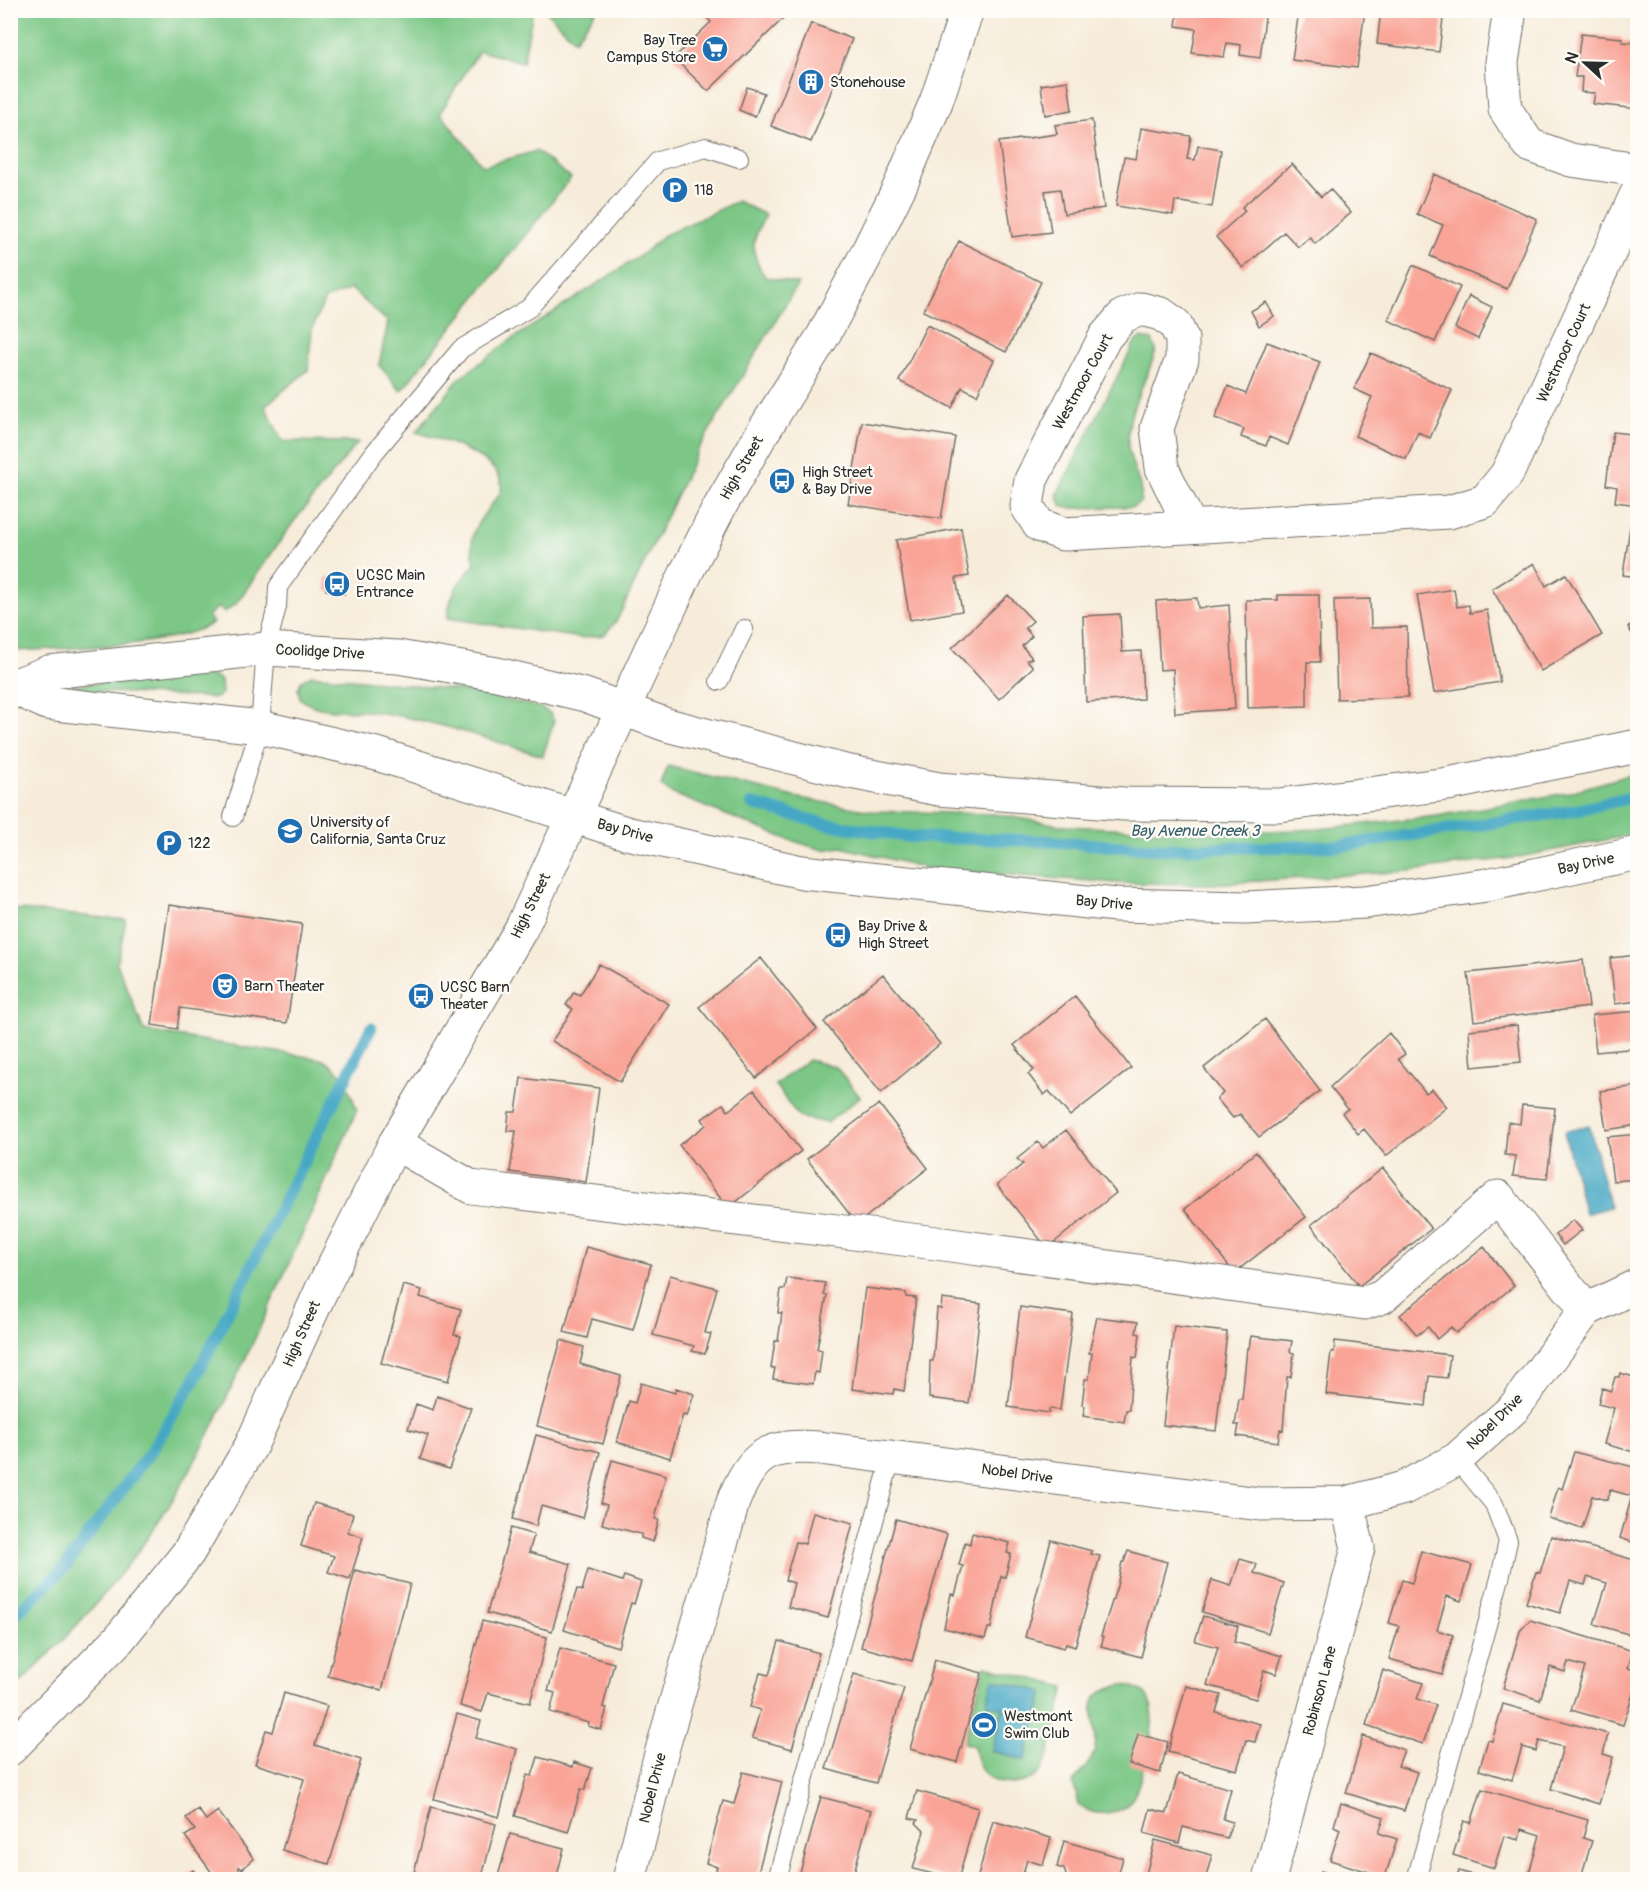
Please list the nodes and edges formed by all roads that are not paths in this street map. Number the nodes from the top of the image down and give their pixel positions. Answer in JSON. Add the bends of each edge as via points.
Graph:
{"nodes":[{"id":1,"x":967,"y":10,"type":"edge"},
{"id":2,"x":1510,"y":10,"type":"edge"},
{"id":3,"x":739,"y":158,"type":"dead end"},
{"id":4,"x":1638,"y":170,"type":"edge"},
{"id":5,"x":1638,"y":191,"type":"edge"},
{"id":6,"x":1190,"y":525,"type":"junction"},
{"id":7,"x":744,"y":629,"type":"dead end"},
{"id":8,"x":266,"y":649,"type":"junction"},
{"id":9,"x":719,"y":681,"type":"dead end"},
{"id":10,"x":12,"y":686,"type":"edge"},
{"id":11,"x":624,"y":709,"type":"junction"},
{"id":12,"x":260,"y":727,"type":"junction"},
{"id":13,"x":1638,"y":746,"type":"edge"},
{"id":14,"x":233,"y":818,"type":"dead end"},
{"id":15,"x":574,"y":818,"type":"junction"},
{"id":16,"x":1638,"y":853,"type":"edge"},
{"id":17,"x":395,"y":1143,"type":"junction"},
{"id":18,"x":1638,"y":1285,"type":"edge"},
{"id":19,"x":1586,"y":1310,"type":"junction"},
{"id":20,"x":891,"y":1458,"type":"junction"},
{"id":21,"x":1457,"y":1459,"type":"junction"},
{"id":22,"x":1347,"y":1503,"type":"junction"},
{"id":23,"x":10,"y":1749,"type":"edge"},
{"id":24,"x":630,"y":1880,"type":"edge"},
{"id":25,"x":777,"y":1880,"type":"edge"},
{"id":26,"x":1269,"y":1880,"type":"edge"},
{"id":27,"x":1416,"y":1880,"type":"edge"}],
"edges":[{"from":1,"to":11,"type":"main road","name":"High Street","via":[[936,102],[880,227],[823,336],[719,508]]},
{"from":2,"to":4,"type":"main road","via":[[1502,62],[1504,109],[1529,145],[1571,160]]},
{"from":3,"to":8,"type":"lane","via":[[706,147],[658,161],[529,308],[461,350],[374,453],[278,587]]},
{"from":5,"to":6,"type":"main road","name":"Westmoor Court","via":[[1507,474],[1485,501],[1449,512]]},
{"from":6,"to":6,"type":"main road","name":"Westmoor Court","via":[[1162,468],[1157,428],[1182,359],[1182,339],[1175,324],[1161,314],[1141,309],[1124,315],[1105,337],[1031,480],[1027,507],[1039,525],[1063,534]]},
{"from":7,"to":9,"type":"lane"},
{"from":8,"to":10,"type":"main road","name":"Coolidge Drive","via":[[49,672]]},
{"from":8,"to":11,"type":"main road","name":"Coolidge Drive","via":[[398,657],[497,674],[585,695]]},
{"from":8,"to":12,"type":"lane"},
{"from":10,"to":12,"type":"main road","name":"Coolidge Drive","via":[[47,703]]},
{"from":11,"to":13,"type":"main road","via":[[668,725],[845,771],[939,789],[1124,804],[1280,805],[1448,784]]},
{"from":11,"to":15,"type":"main road","name":"High Street"},
{"from":12,"to":14,"type":"lane"},
{"from":12,"to":15,"type":"main road","name":"Coolidge Drive","via":[[377,754]]},
{"from":15,"to":16,"type":"main road","name":"Bay Drive","via":[[802,872],[1116,905],[1246,908],[1365,902],[1487,885]]},
{"from":15,"to":17,"type":"main road","name":"High Street","via":[[521,929]]},
{"from":17,"to":19,"type":"main road","via":[[471,1187],[936,1243],[1365,1303],[1382,1297],[1498,1197]]},
{"from":17,"to":23,"type":"main road","name":"High Street","via":[[321,1291],[251,1446],[188,1553],[110,1650]]},
{"from":18,"to":19,"type":"main road","name":"Nobel Drive"},
{"from":19,"to":21,"type":"main road","name":"Nobel Drive","via":[[1514,1408]]},
{"from":20,"to":22,"type":"main road","name":"Nobel Drive","via":[[1260,1504]]},
{"from":20,"to":24,"type":"main road","name":"Nobel Drive","via":[[778,1447],[745,1472],[659,1761]]},
{"from":20,"to":25,"type":"lane"},
{"from":21,"to":22,"type":"main road","name":"Nobel Drive","via":[[1404,1488]]},
{"from":21,"to":27,"type":"lane","via":[[1494,1504],[1508,1541]]},
{"from":22,"to":26,"type":"main road","name":"Robinson Lane","via":[[1358,1548]]}]}
